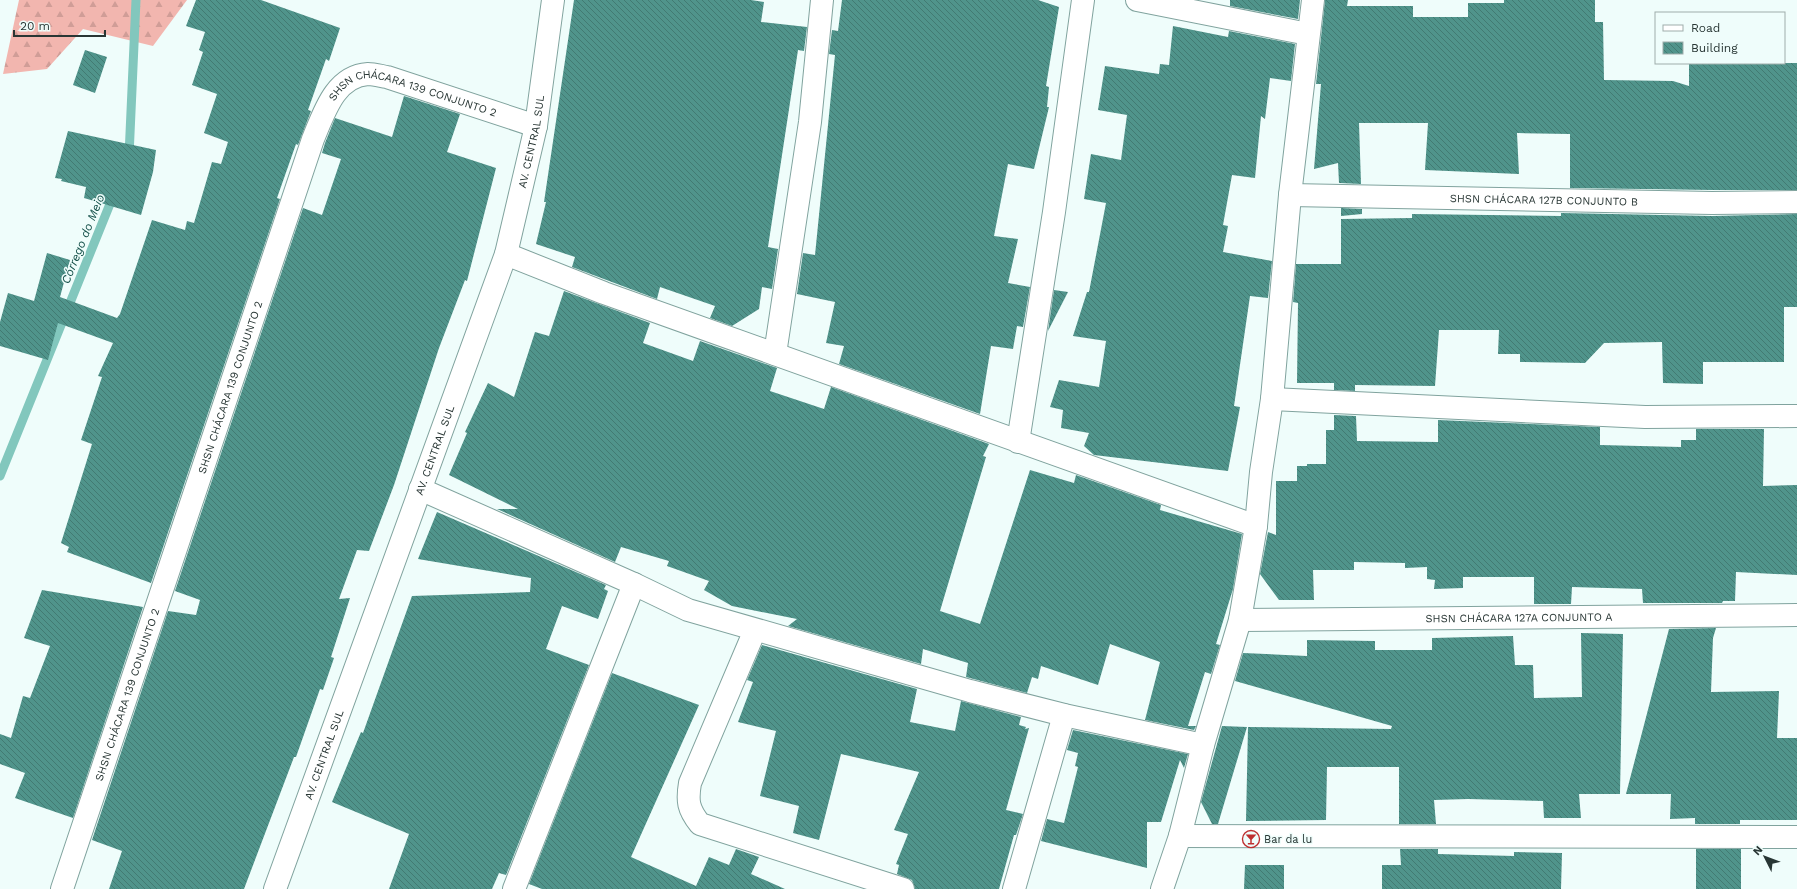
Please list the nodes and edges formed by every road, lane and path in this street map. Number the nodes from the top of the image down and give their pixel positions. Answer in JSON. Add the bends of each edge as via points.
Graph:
{"nodes":[{"id":1,"x":553,"y":0,"type":"edge"},
{"id":2,"x":822,"y":0,"type":"edge"},
{"id":3,"x":1083,"y":0,"type":"edge"},
{"id":4,"x":1137,"y":0,"type":"edge"},
{"id":5,"x":1313,"y":0,"type":"edge"},
{"id":6,"x":1308,"y":34,"type":"junction"},
{"id":7,"x":536,"y":126,"type":"junction"},
{"id":8,"x":1290,"y":195,"type":"junction"},
{"id":9,"x":1797,"y":202,"type":"edge"},
{"id":10,"x":506,"y":254,"type":"junction"},
{"id":11,"x":775,"y":354,"type":"junction"},
{"id":12,"x":1272,"y":400,"type":"junction"},
{"id":13,"x":1797,"y":416,"type":"edge"},
{"id":14,"x":1018,"y":442,"type":"junction"},
{"id":15,"x":420,"y":488,"type":"junction"},
{"id":16,"x":1256,"y":526,"type":"junction"},
{"id":17,"x":634,"y":584,"type":"junction"},
{"id":18,"x":1797,"y":615,"type":"edge"},
{"id":19,"x":1240,"y":620,"type":"junction"},
{"id":20,"x":755,"y":630,"type":"junction"},
{"id":21,"x":1064,"y":715,"type":"junction"},
{"id":22,"x":1203,"y":745,"type":"junction"},
{"id":23,"x":1180,"y":836,"type":"junction"},
{"id":24,"x":1797,"y":836,"type":"edge"},
{"id":25,"x":62,"y":889,"type":"edge"},
{"id":26,"x":276,"y":889,"type":"edge"},
{"id":27,"x":514,"y":889,"type":"edge"},
{"id":28,"x":903,"y":889,"type":"edge"},
{"id":29,"x":1014,"y":889,"type":"edge"},
{"id":30,"x":1162,"y":889,"type":"edge"}],
"edges":[{"from":1,"to":7,"type":"street","name":"AV. CENTRAL SUL"},
{"from":2,"to":11,"type":"street","via":[[810,122]]},
{"from":3,"to":14,"type":"street","via":[[1054,212]]},
{"from":4,"to":6,"type":"street"},
{"from":5,"to":6,"type":"street"},
{"from":6,"to":8,"type":"street"},
{"from":7,"to":10,"type":"street","name":"AV. CENTRAL SUL"},
{"from":7,"to":25,"type":"street","name":"SHSN CHÁCARA 139 CONJUNTO 2","via":[[387,77],[370,74],[348,80],[327,106],[310,146]]},
{"from":8,"to":9,"type":"street","name":"SHSN CHÁCARA 127B CONJUNTO B","via":[[1704,203]]},
{"from":8,"to":12,"type":"street"},
{"from":10,"to":11,"type":"street","via":[[604,294]]},
{"from":10,"to":15,"type":"street","name":"AV. CENTRAL SUL"},
{"from":11,"to":14,"type":"street"},
{"from":12,"to":13,"type":"street","via":[[1645,417]]},
{"from":12,"to":16,"type":"street"},
{"from":14,"to":16,"type":"street"},
{"from":15,"to":17,"type":"street"},
{"from":15,"to":26,"type":"street","name":"AV. CENTRAL SUL"},
{"from":16,"to":19,"type":"street"},
{"from":17,"to":20,"type":"street","via":[[688,610]]},
{"from":17,"to":27,"type":"street"},
{"from":18,"to":19,"type":"street","name":"SHSN CHÁCARA 127A CONJUNTO A"},
{"from":19,"to":22,"type":"street"},
{"from":20,"to":21,"type":"street"},
{"from":20,"to":28,"type":"street","via":[[690,783],[688,798],[692,813],[700,824]]},
{"from":21,"to":22,"type":"street"},
{"from":21,"to":29,"type":"street"},
{"from":22,"to":23,"type":"street"},
{"from":23,"to":24,"type":"street"},
{"from":23,"to":30,"type":"street"}]}
